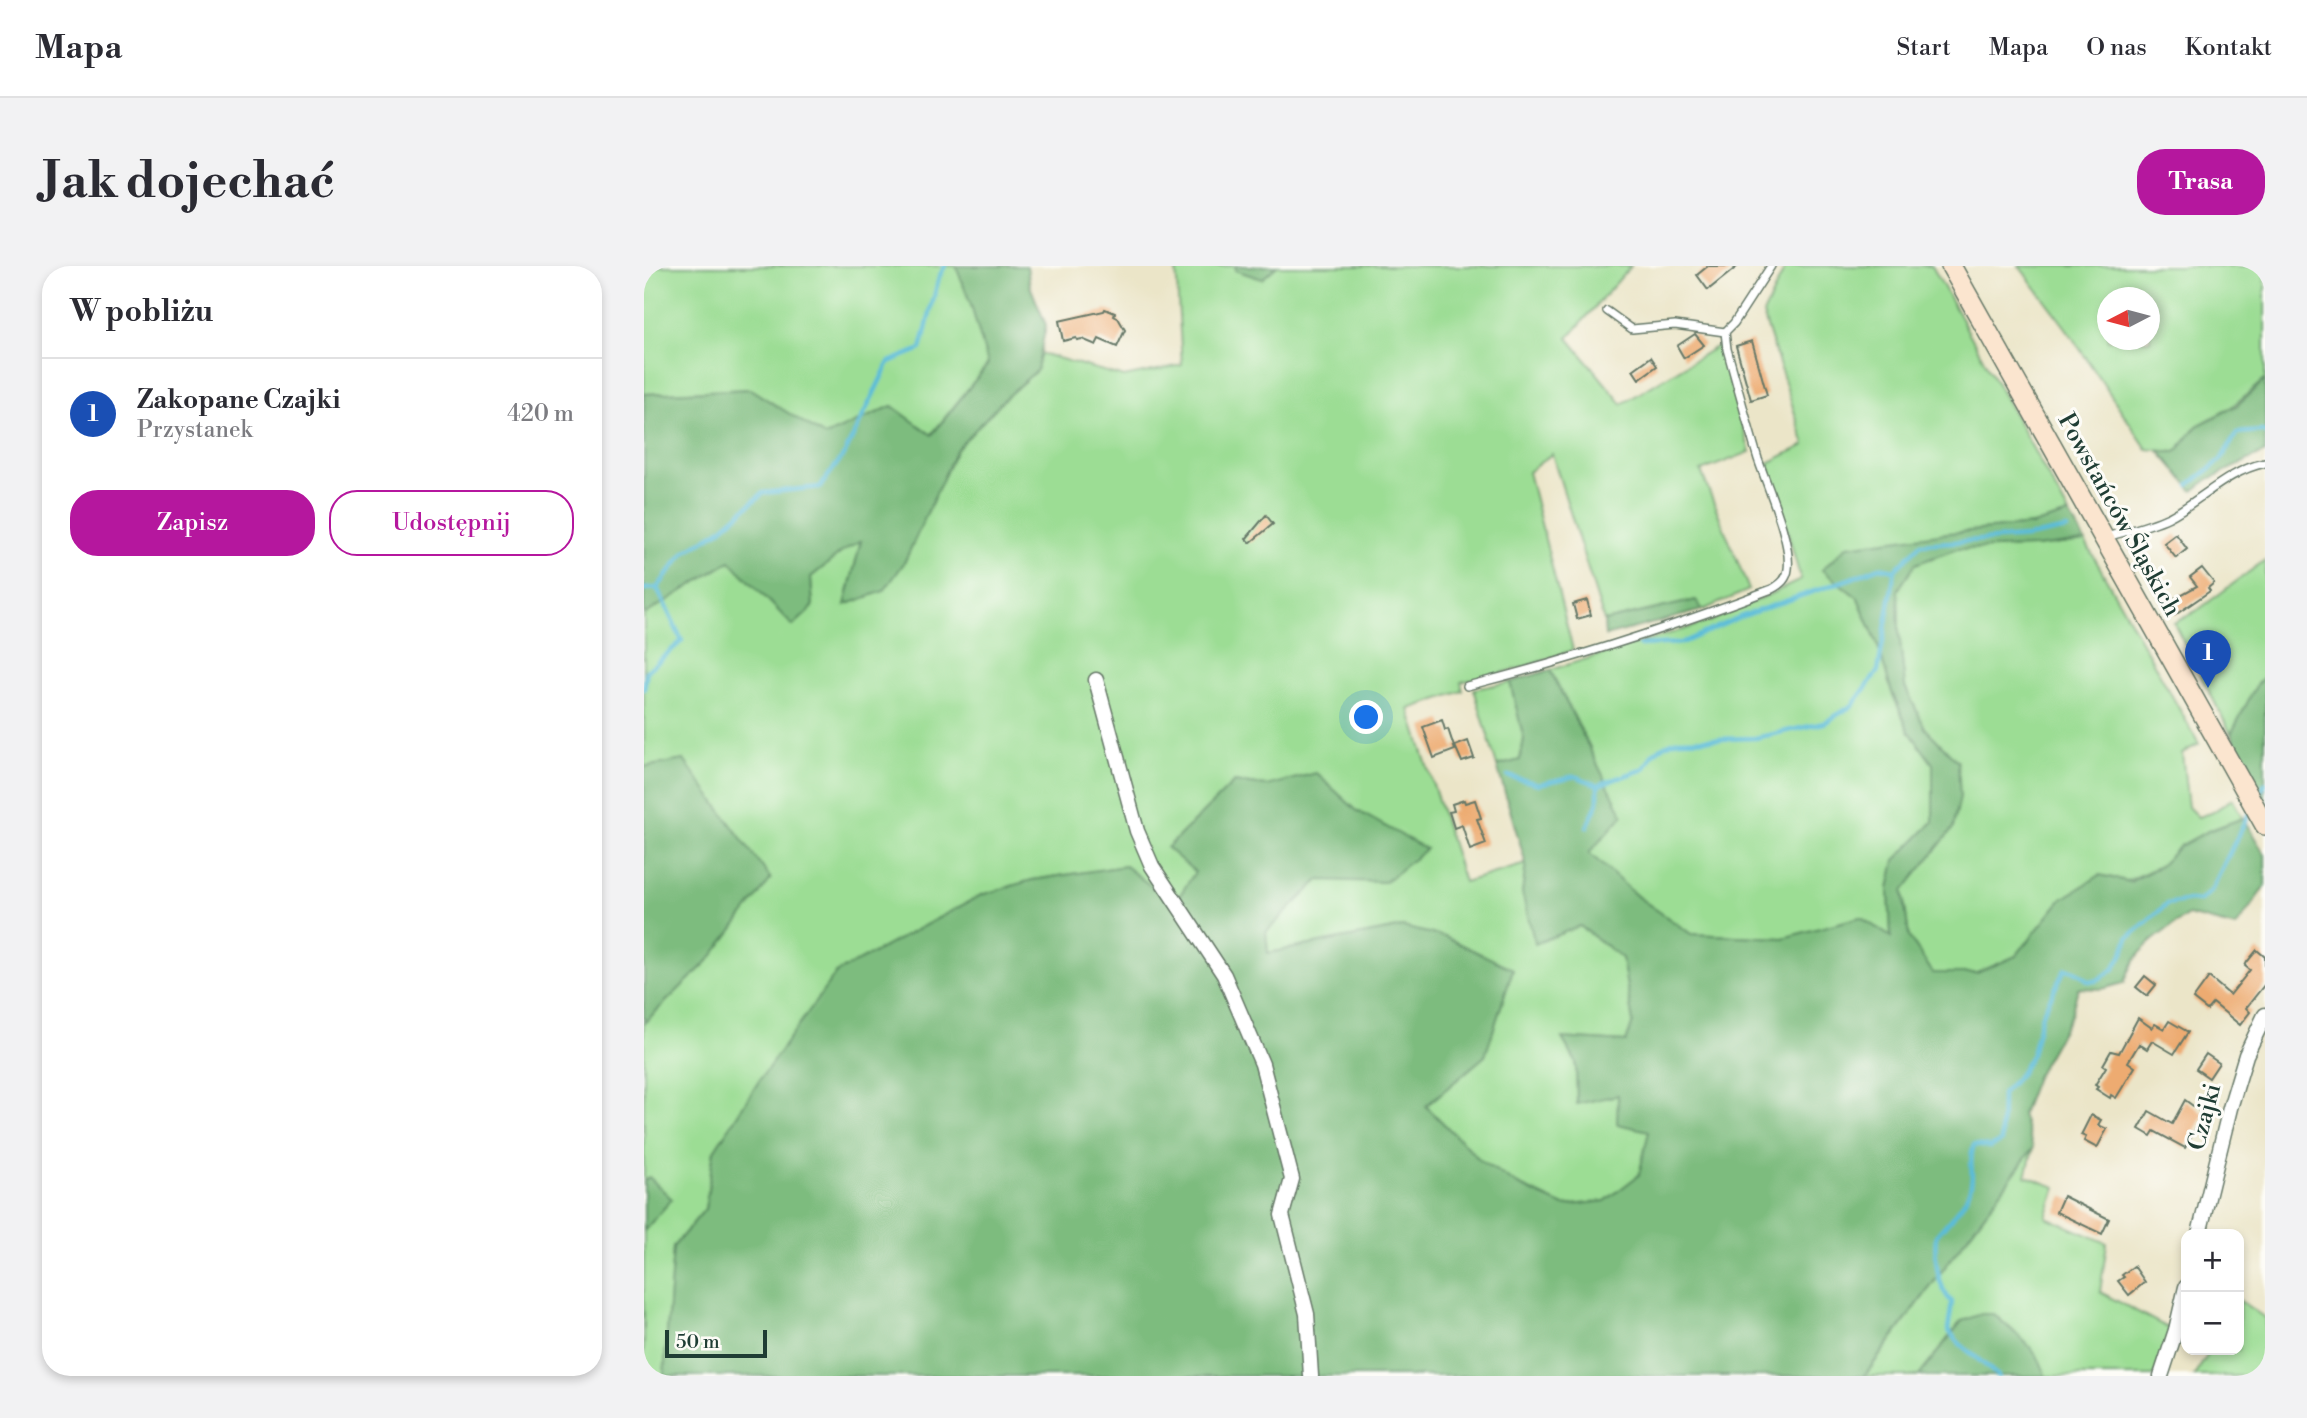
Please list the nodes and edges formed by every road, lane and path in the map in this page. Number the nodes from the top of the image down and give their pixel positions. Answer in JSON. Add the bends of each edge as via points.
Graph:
{"nodes":[{"id":1,"x":1771,"y":266,"type":"edge"},
{"id":2,"x":1951,"y":266,"type":"edge"},
{"id":3,"x":1607,"y":311,"type":"dead end"},
{"id":4,"x":1725,"y":332,"type":"junction"},
{"id":5,"x":2265,"y":463,"type":"edge"},
{"id":6,"x":2104,"y":538,"type":"junction"},
{"id":7,"x":1096,"y":680,"type":"dead end"},
{"id":8,"x":1467,"y":686,"type":"dead end"},
{"id":9,"x":2265,"y":825,"type":"edge"},
{"id":10,"x":2265,"y":1015,"type":"edge"},
{"id":11,"x":2200,"y":1229,"type":"edge"},
{"id":12,"x":2185,"y":1292,"type":"edge"},
{"id":13,"x":1311,"y":1376,"type":"edge"},
{"id":14,"x":2161,"y":1376,"type":"edge"}],
"edges":[{"from":1,"to":4,"type":"lane"},
{"from":2,"to":6,"type":"street","name":"Powstańców Śląskich"},
{"from":3,"to":4,"type":"lane","via":[[1632,330],[1675,325]]},
{"from":4,"to":8,"type":"lane","via":[[1784,539],[1788,572],[1783,582],[1689,621]]},
{"from":5,"to":6,"type":"lane","via":[[2221,481],[2170,516]]},
{"from":6,"to":9,"type":"street","name":"Powstańców Śląskich"},
{"from":7,"to":13,"type":"street","via":[[1137,831],[1152,866],[1224,975],[1262,1064],[1292,1179],[1282,1215],[1307,1314]]},
{"from":10,"to":11,"type":"street","name":"Czajki","via":[[2246,1055]]},
{"from":12,"to":14,"type":"street"}]}
